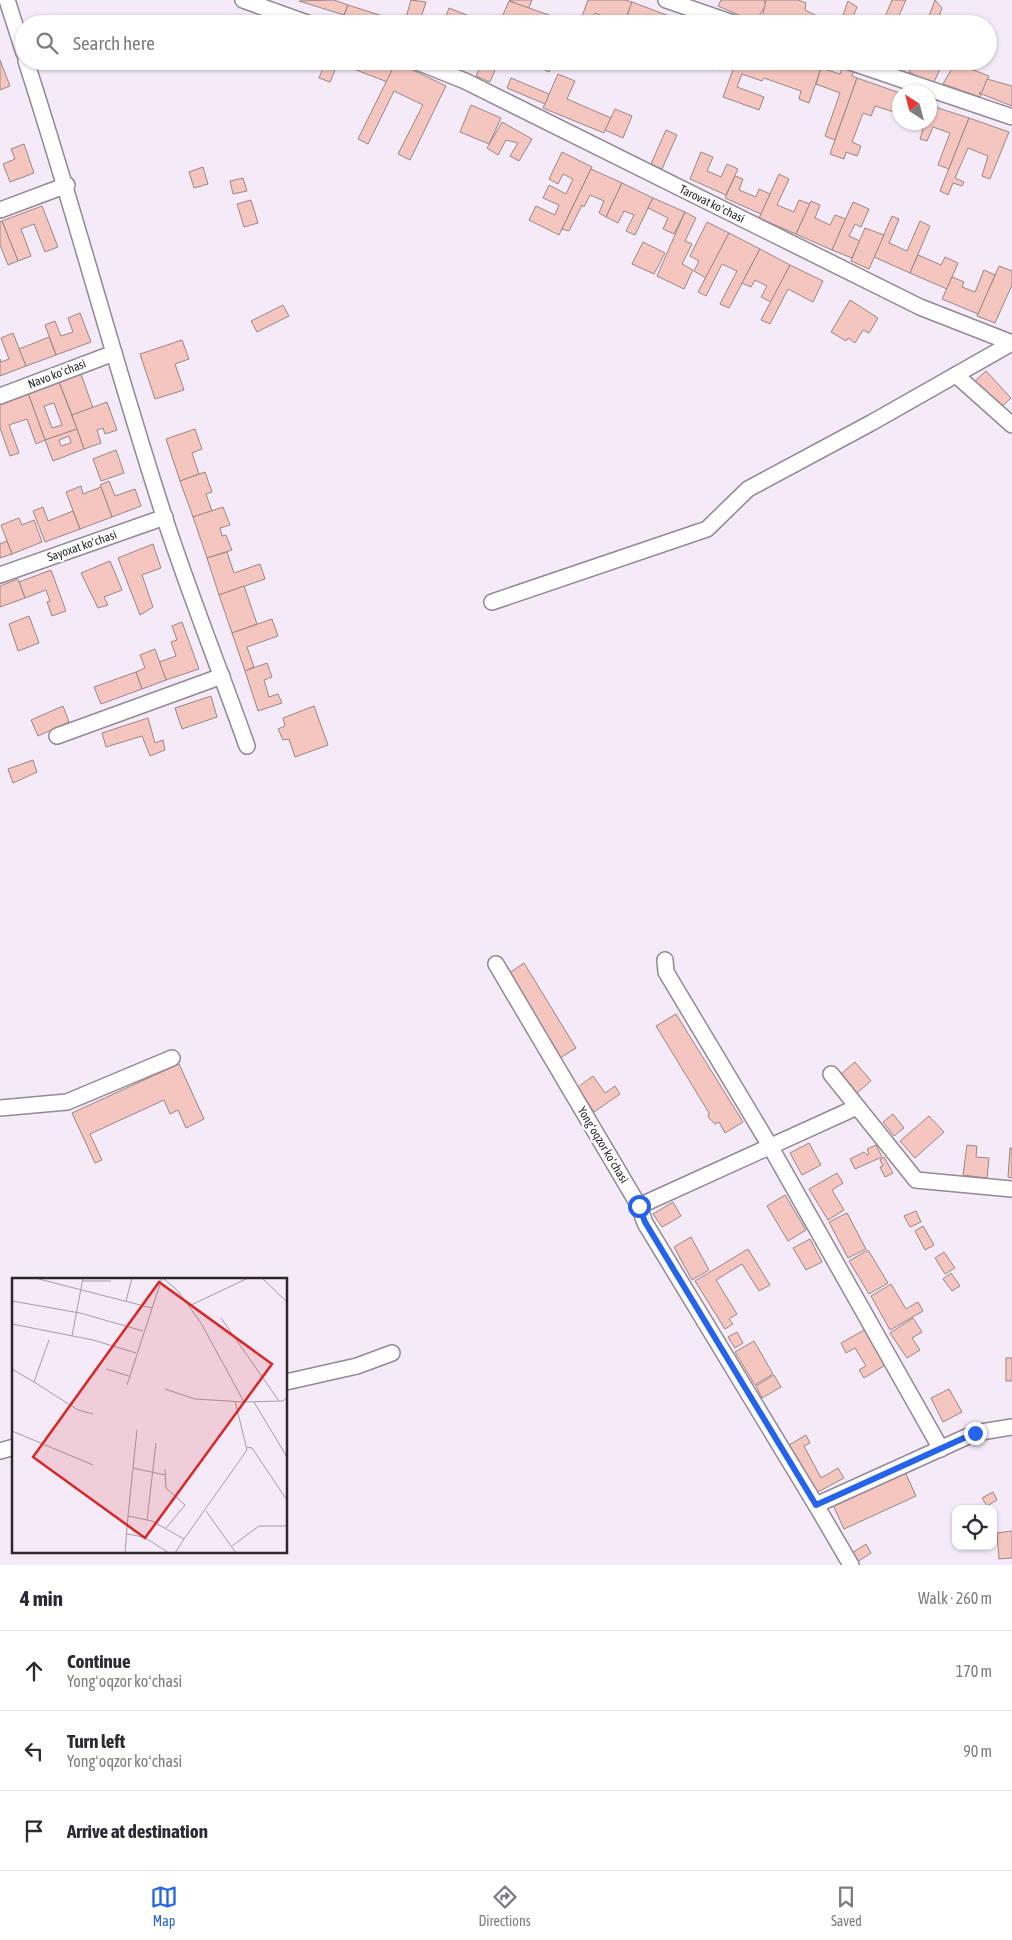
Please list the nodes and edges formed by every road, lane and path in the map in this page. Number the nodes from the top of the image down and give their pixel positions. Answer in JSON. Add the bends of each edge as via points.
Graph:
{"nodes":[{"id":1,"x":7,"y":0,"type":"edge"},
{"id":2,"x":243,"y":0,"type":"edge"},
{"id":3,"x":666,"y":0,"type":"edge"},
{"id":4,"x":278,"y":6,"type":"edge"},
{"id":5,"x":294,"y":15,"type":"edge"},
{"id":6,"x":710,"y":15,"type":"edge"},
{"id":7,"x":15,"y":25,"type":"edge"},
{"id":8,"x":29,"y":70,"type":"edge"},
{"id":9,"x":438,"y":70,"type":"edge"},
{"id":10,"x":874,"y":70,"type":"edge"},
{"id":11,"x":1012,"y":117,"type":"edge"},
{"id":12,"x":67,"y":185,"type":"junction"},
{"id":13,"x":0,"y":210,"type":"edge"},
{"id":14,"x":1012,"y":343,"type":"edge"},
{"id":15,"x":114,"y":353,"type":"junction"},
{"id":16,"x":956,"y":375,"type":"junction"},
{"id":17,"x":0,"y":396,"type":"edge"},
{"id":18,"x":1012,"y":425,"type":"edge"},
{"id":19,"x":164,"y":517,"type":"junction"},
{"id":20,"x":0,"y":575,"type":"edge"},
{"id":21,"x":492,"y":602,"type":"dead end"},
{"id":22,"x":222,"y":676,"type":"junction"},
{"id":23,"x":57,"y":736,"type":"dead end"},
{"id":24,"x":248,"y":746,"type":"dead end"},
{"id":25,"x":665,"y":960,"type":"dead end"},
{"id":26,"x":496,"y":964,"type":"dead end"},
{"id":27,"x":172,"y":1058,"type":"dead end"},
{"id":28,"x":830,"y":1074,"type":"dead end"},
{"id":29,"x":857,"y":1107,"type":"junction"},
{"id":30,"x":0,"y":1108,"type":"edge"},
{"id":31,"x":770,"y":1146,"type":"junction"},
{"id":32,"x":1012,"y":1189,"type":"edge"},
{"id":33,"x":639,"y":1206,"type":"junction"},
{"id":34,"x":392,"y":1353,"type":"dead end"},
{"id":35,"x":288,"y":1382,"type":"edge"},
{"id":36,"x":1012,"y":1427,"type":"edge"},
{"id":37,"x":941,"y":1448,"type":"junction"},
{"id":38,"x":816,"y":1505,"type":"junction"},
{"id":39,"x":852,"y":1565,"type":"edge"}],
"edges":[{"from":1,"to":7,"type":"street"},
{"from":2,"to":4,"type":"street"},
{"from":3,"to":6,"type":"street"},
{"from":4,"to":5,"type":"street"},
{"from":8,"to":12,"type":"street"},
{"from":9,"to":14,"type":"street","name":"Tarovat koʻchasi","via":[[920,307]]},
{"from":10,"to":11,"type":"street"},
{"from":12,"to":13,"type":"street"},
{"from":12,"to":15,"type":"street"},
{"from":14,"to":16,"type":"street"},
{"from":15,"to":17,"type":"street","name":"Navo koʻchasi"},
{"from":15,"to":19,"type":"street"},
{"from":16,"to":18,"type":"street"},
{"from":16,"to":21,"type":"street","via":[[748,489],[708,529]]},
{"from":19,"to":20,"type":"street","name":"Sayoxat koʻchasi"},
{"from":19,"to":22,"type":"street"},
{"from":22,"to":23,"type":"street"},
{"from":22,"to":24,"type":"street"},
{"from":25,"to":31,"type":"street","via":[[666,972]]},
{"from":26,"to":33,"type":"street","name":"Yongʻoqzor koʻchasi"},
{"from":27,"to":30,"type":"street","via":[[67,1102]]},
{"from":28,"to":29,"type":"street"},
{"from":29,"to":31,"type":"street"},
{"from":29,"to":32,"type":"street","via":[[916,1180]]},
{"from":31,"to":33,"type":"street"},
{"from":31,"to":37,"type":"street"},
{"from":33,"to":38,"type":"street","name":"Yongʻoqzor koʻchasi","via":[[645,1222]]},
{"from":34,"to":35,"type":"street","via":[[357,1366]]},
{"from":36,"to":37,"type":"street","via":[[975,1433]]},
{"from":37,"to":38,"type":"street"},
{"from":38,"to":39,"type":"street","name":"Yongʻoqzor koʻchasi"}]}
